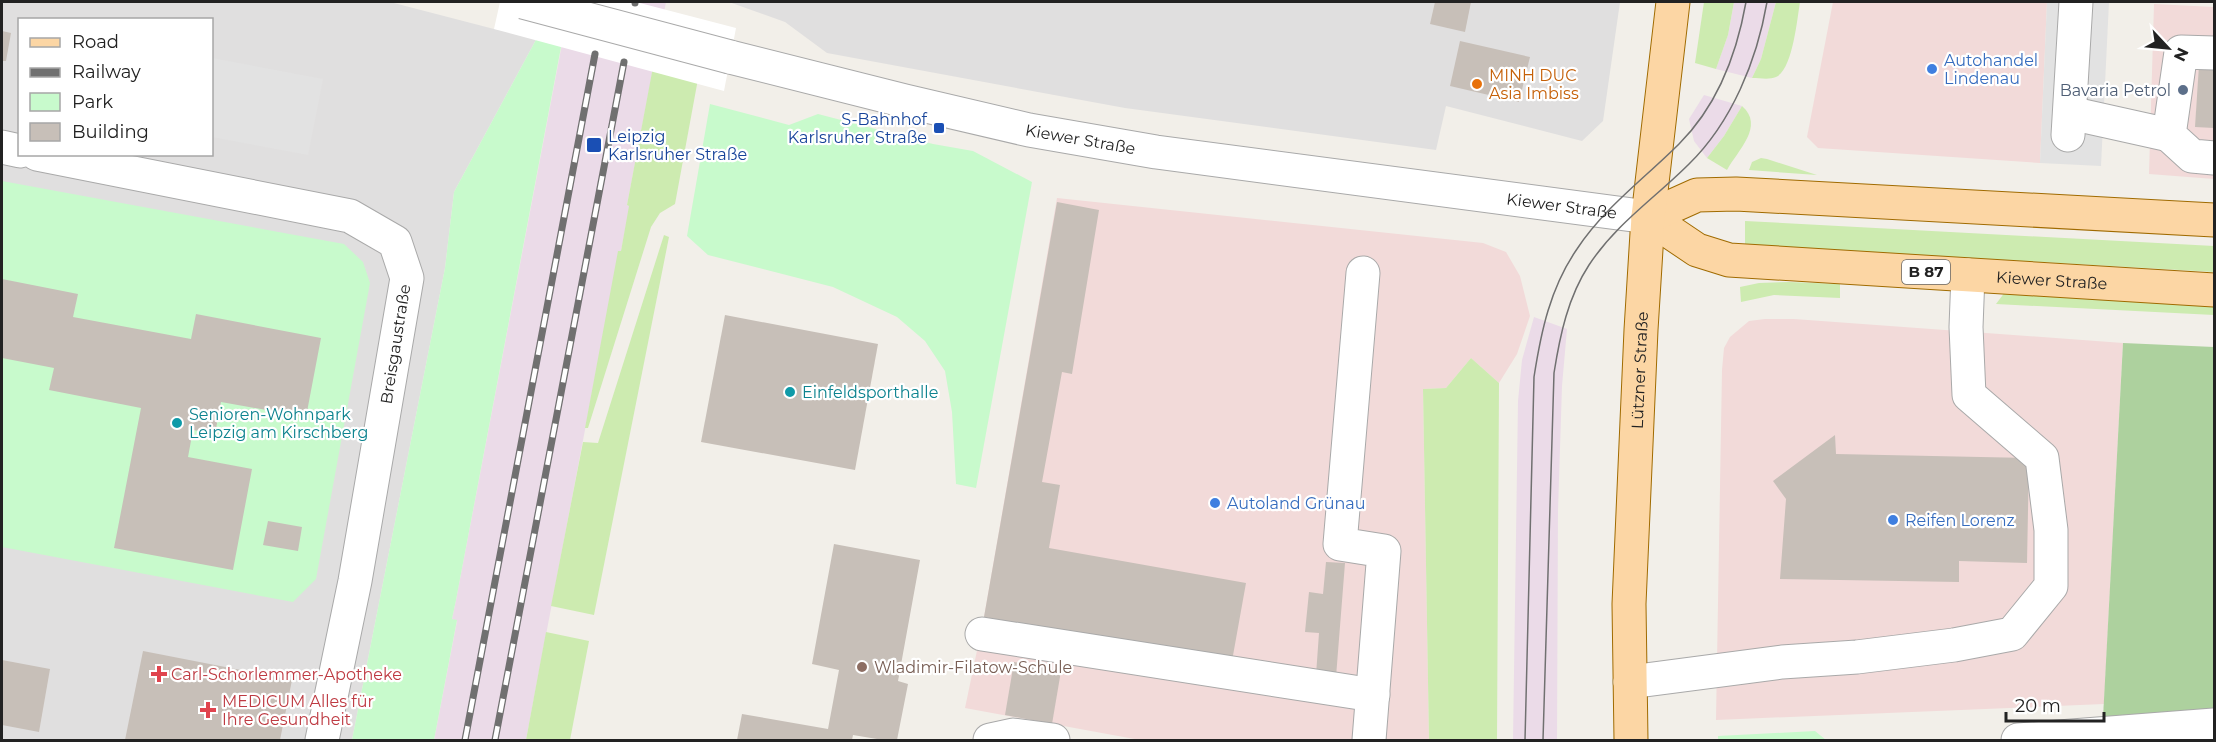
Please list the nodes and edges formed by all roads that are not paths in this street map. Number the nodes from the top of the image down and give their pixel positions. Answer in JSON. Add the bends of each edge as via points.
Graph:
{"nodes":[{"id":1,"x":523,"y":2,"type":"edge"},
{"id":2,"x":1672,"y":2,"type":"edge"},
{"id":3,"x":2076,"y":2,"type":"edge"},
{"id":4,"x":2214,"y":53,"type":"edge"},
{"id":5,"x":2169,"y":135,"type":"junction"},
{"id":6,"x":2,"y":147,"type":"edge"},
{"id":7,"x":18,"y":151,"type":"edge"},
{"id":8,"x":47,"y":156,"type":"edge"},
{"id":9,"x":2214,"y":158,"type":"edge"},
{"id":10,"x":1648,"y":217,"type":"junction"},
{"id":11,"x":2214,"y":220,"type":"edge"},
{"id":12,"x":1363,"y":273,"type":"dead end"},
{"id":13,"x":1968,"y":275,"type":"junction"},
{"id":14,"x":2214,"y":290,"type":"edge"},
{"id":15,"x":982,"y":634,"type":"dead end"},
{"id":16,"x":1630,"y":682,"type":"junction"},
{"id":17,"x":1373,"y":695,"type":"junction"},
{"id":18,"x":2214,"y":724,"type":"edge"},
{"id":19,"x":322,"y":741,"type":"edge"},
{"id":20,"x":990,"y":741,"type":"edge"},
{"id":21,"x":1053,"y":741,"type":"edge"},
{"id":22,"x":1369,"y":741,"type":"edge"},
{"id":23,"x":1631,"y":741,"type":"edge"},
{"id":24,"x":2018,"y":741,"type":"edge"}],
"edges":[{"from":1,"to":10,"type":"street","name":"Kiewer Straße","bridge":true,"via":[[905,101],[1076,138]]},
{"from":2,"to":10,"type":"main road","name":"Lützner Straße"},
{"from":3,"to":5,"type":"street","via":[[2069,124]]},
{"from":4,"to":5,"type":"street","via":[[2181,52]]},
{"from":5,"to":9,"type":"street","via":[[2192,156]]},
{"from":6,"to":7,"type":"street"},
{"from":8,"to":19,"type":"street","name":"Breisgaustraße","via":[[350,216],[395,242],[407,278],[355,581]]},
{"from":10,"to":11,"type":"main road","via":[[1697,195],[1736,194]]},
{"from":10,"to":13,"type":"main road","name":"Kiewer Straße","number":"B 87","via":[[1696,250],[1729,260]]},
{"from":10,"to":16,"type":"main road","name":"Lützner Straße","via":[[1629,604]]},
{"from":12,"to":17,"type":"street","via":[[1340,544],[1384,551]]},
{"from":13,"to":14,"type":"main road","name":"Kiewer Straße","number":"B 87"},
{"from":13,"to":16,"type":"street","via":[[1969,396],[2042,458],[2044,469],[2051,530],[2051,586],[2012,634],[1954,645]]},
{"from":15,"to":17,"type":"street"},
{"from":16,"to":23,"type":"main road","name":"Lützner Straße"},
{"from":17,"to":22,"type":"street"},
{"from":18,"to":24,"type":"street"},
{"from":20,"to":21,"type":"street","via":[[1013,735]]}]}
